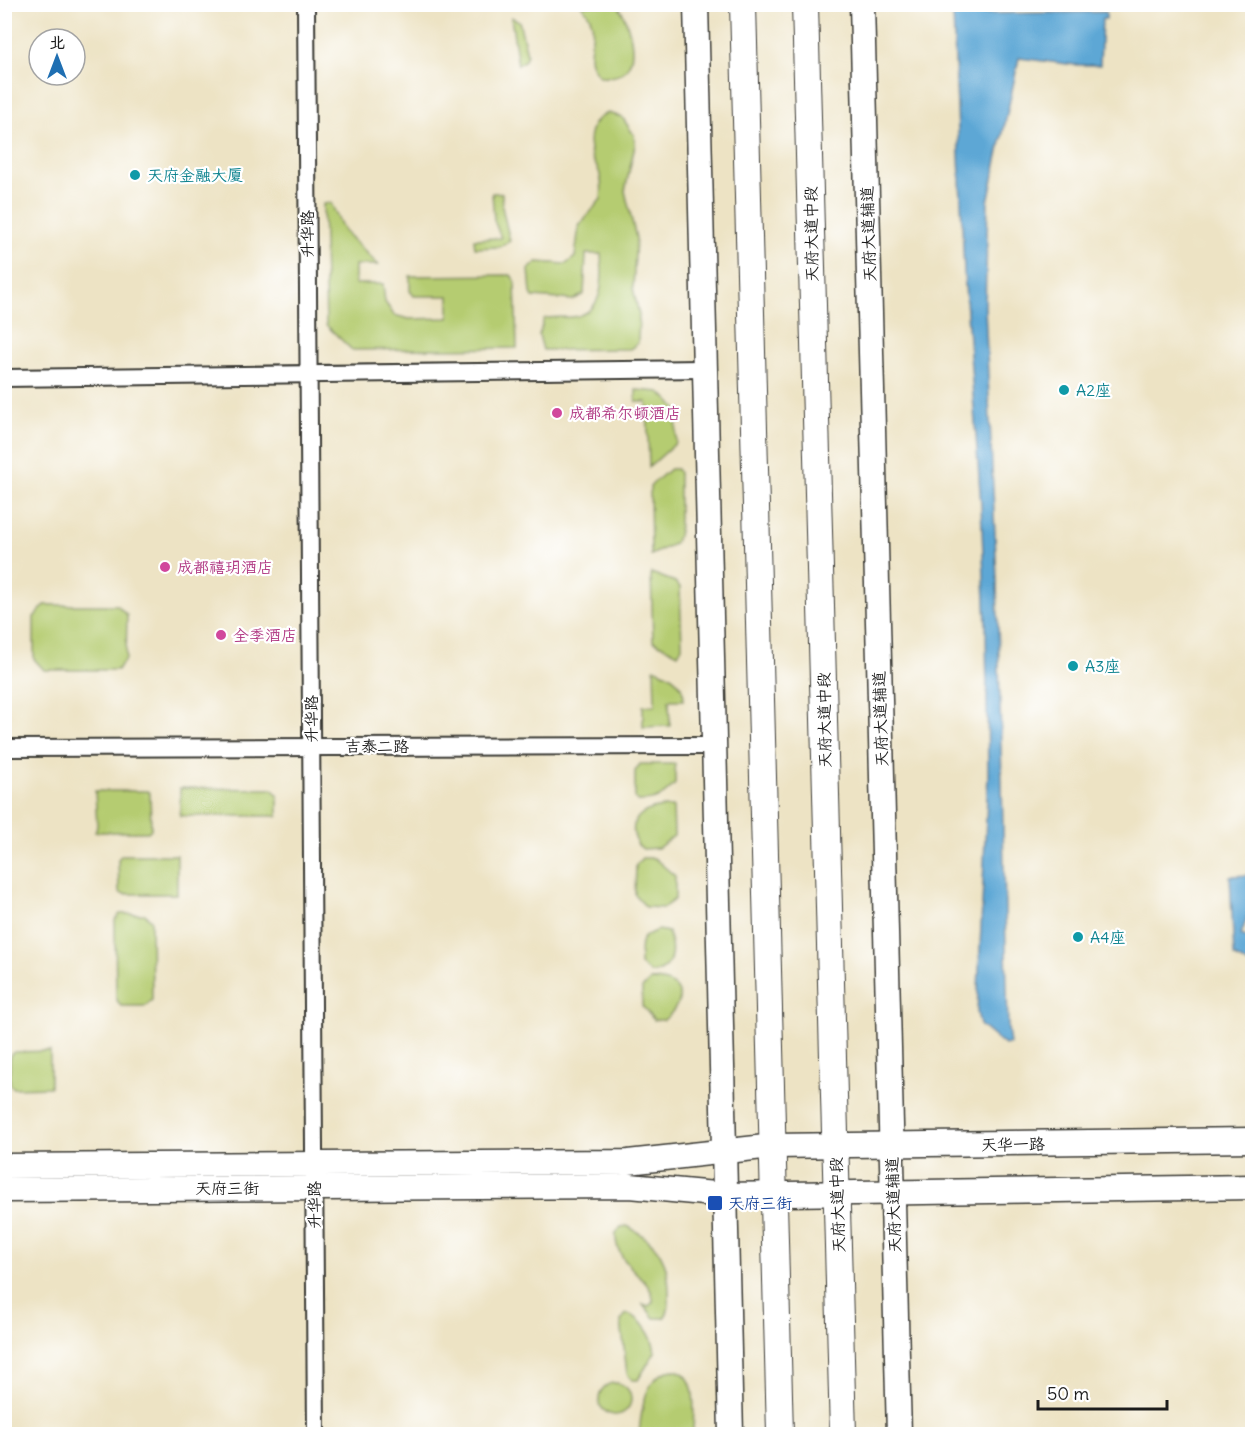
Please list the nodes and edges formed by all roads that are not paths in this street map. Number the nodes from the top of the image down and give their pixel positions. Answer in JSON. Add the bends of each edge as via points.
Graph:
{"nodes":[{"id":1,"x":306,"y":4,"type":"edge"},
{"id":2,"x":696,"y":4,"type":"edge"},
{"id":3,"x":743,"y":4,"type":"edge"},
{"id":4,"x":805,"y":4,"type":"edge"},
{"id":5,"x":862,"y":4,"type":"edge"},
{"id":6,"x":704,"y":369,"type":"junction"},
{"id":7,"x":308,"y":375,"type":"junction"},
{"id":8,"x":4,"y":378,"type":"edge"},
{"id":9,"x":311,"y":746,"type":"junction"},
{"id":10,"x":714,"y":746,"type":"junction"},
{"id":11,"x":4,"y":748,"type":"edge"},
{"id":12,"x":1252,"y":1140,"type":"edge"},
{"id":13,"x":891,"y":1144,"type":"junction"},
{"id":14,"x":772,"y":1146,"type":"junction"},
{"id":15,"x":835,"y":1146,"type":"junction"},
{"id":16,"x":724,"y":1150,"type":"junction"},
{"id":17,"x":314,"y":1164,"type":"junction"},
{"id":18,"x":4,"y":1166,"type":"edge"},
{"id":19,"x":1252,"y":1187,"type":"edge"},
{"id":20,"x":314,"y":1188,"type":"junction"},
{"id":21,"x":4,"y":1190,"type":"edge"},
{"id":22,"x":893,"y":1193,"type":"junction"},
{"id":23,"x":774,"y":1194,"type":"junction"},
{"id":24,"x":837,"y":1194,"type":"junction"},
{"id":25,"x":725,"y":1195,"type":"junction"},
{"id":26,"x":316,"y":1434,"type":"edge"},
{"id":27,"x":730,"y":1434,"type":"edge"},
{"id":28,"x":780,"y":1434,"type":"edge"},
{"id":29,"x":843,"y":1434,"type":"edge"},
{"id":30,"x":899,"y":1434,"type":"edge"}],
"edges":[{"from":1,"to":7,"type":"street","name":"升华路"},
{"from":2,"to":6,"type":"street"},
{"from":3,"to":14,"type":"main road"},
{"from":4,"to":15,"type":"main road","name":"天府大道中段"},
{"from":5,"to":13,"type":"street","name":"天府大道辅道"},
{"from":6,"to":7,"type":"street"},
{"from":6,"to":10,"type":"street"},
{"from":7,"to":8,"type":"street"},
{"from":7,"to":9,"type":"street","name":"升华路"},
{"from":9,"to":10,"type":"street","name":"吉泰二路"},
{"from":9,"to":11,"type":"street","name":"吉泰二路"},
{"from":9,"to":17,"type":"street","name":"升华路"},
{"from":10,"to":16,"type":"street"},
{"from":12,"to":13,"type":"street","name":"天华一路"},
{"from":13,"to":15,"type":"street","name":"天华一路"},
{"from":13,"to":22,"type":"street","name":"天府大道辅道"},
{"from":14,"to":15,"type":"street","name":"天华一路"},
{"from":14,"to":16,"type":"street","name":"天府三街"},
{"from":14,"to":23,"type":"main road"},
{"from":15,"to":24,"type":"main road","name":"天府大道中段"},
{"from":16,"to":17,"type":"street","name":"天府三街","via":[[628,1162]]},
{"from":16,"to":25,"type":"street"},
{"from":17,"to":18,"type":"street","name":"天府三街"},
{"from":17,"to":20,"type":"street","name":"升华路"},
{"from":19,"to":22,"type":"street","name":"天府三街"},
{"from":20,"to":21,"type":"street","name":"天府三街"},
{"from":20,"to":25,"type":"street","name":"天府三街","via":[[630,1186]]},
{"from":20,"to":26,"type":"street","name":"升华路"},
{"from":22,"to":24,"type":"street","name":"天府三街"},
{"from":22,"to":30,"type":"street","name":"天府大道辅道"},
{"from":23,"to":24,"type":"street","name":"天府三街"},
{"from":23,"to":25,"type":"street","name":"天府三街"},
{"from":23,"to":28,"type":"main road"},
{"from":24,"to":29,"type":"main road","name":"天府大道中段"},
{"from":25,"to":27,"type":"street"}]}
